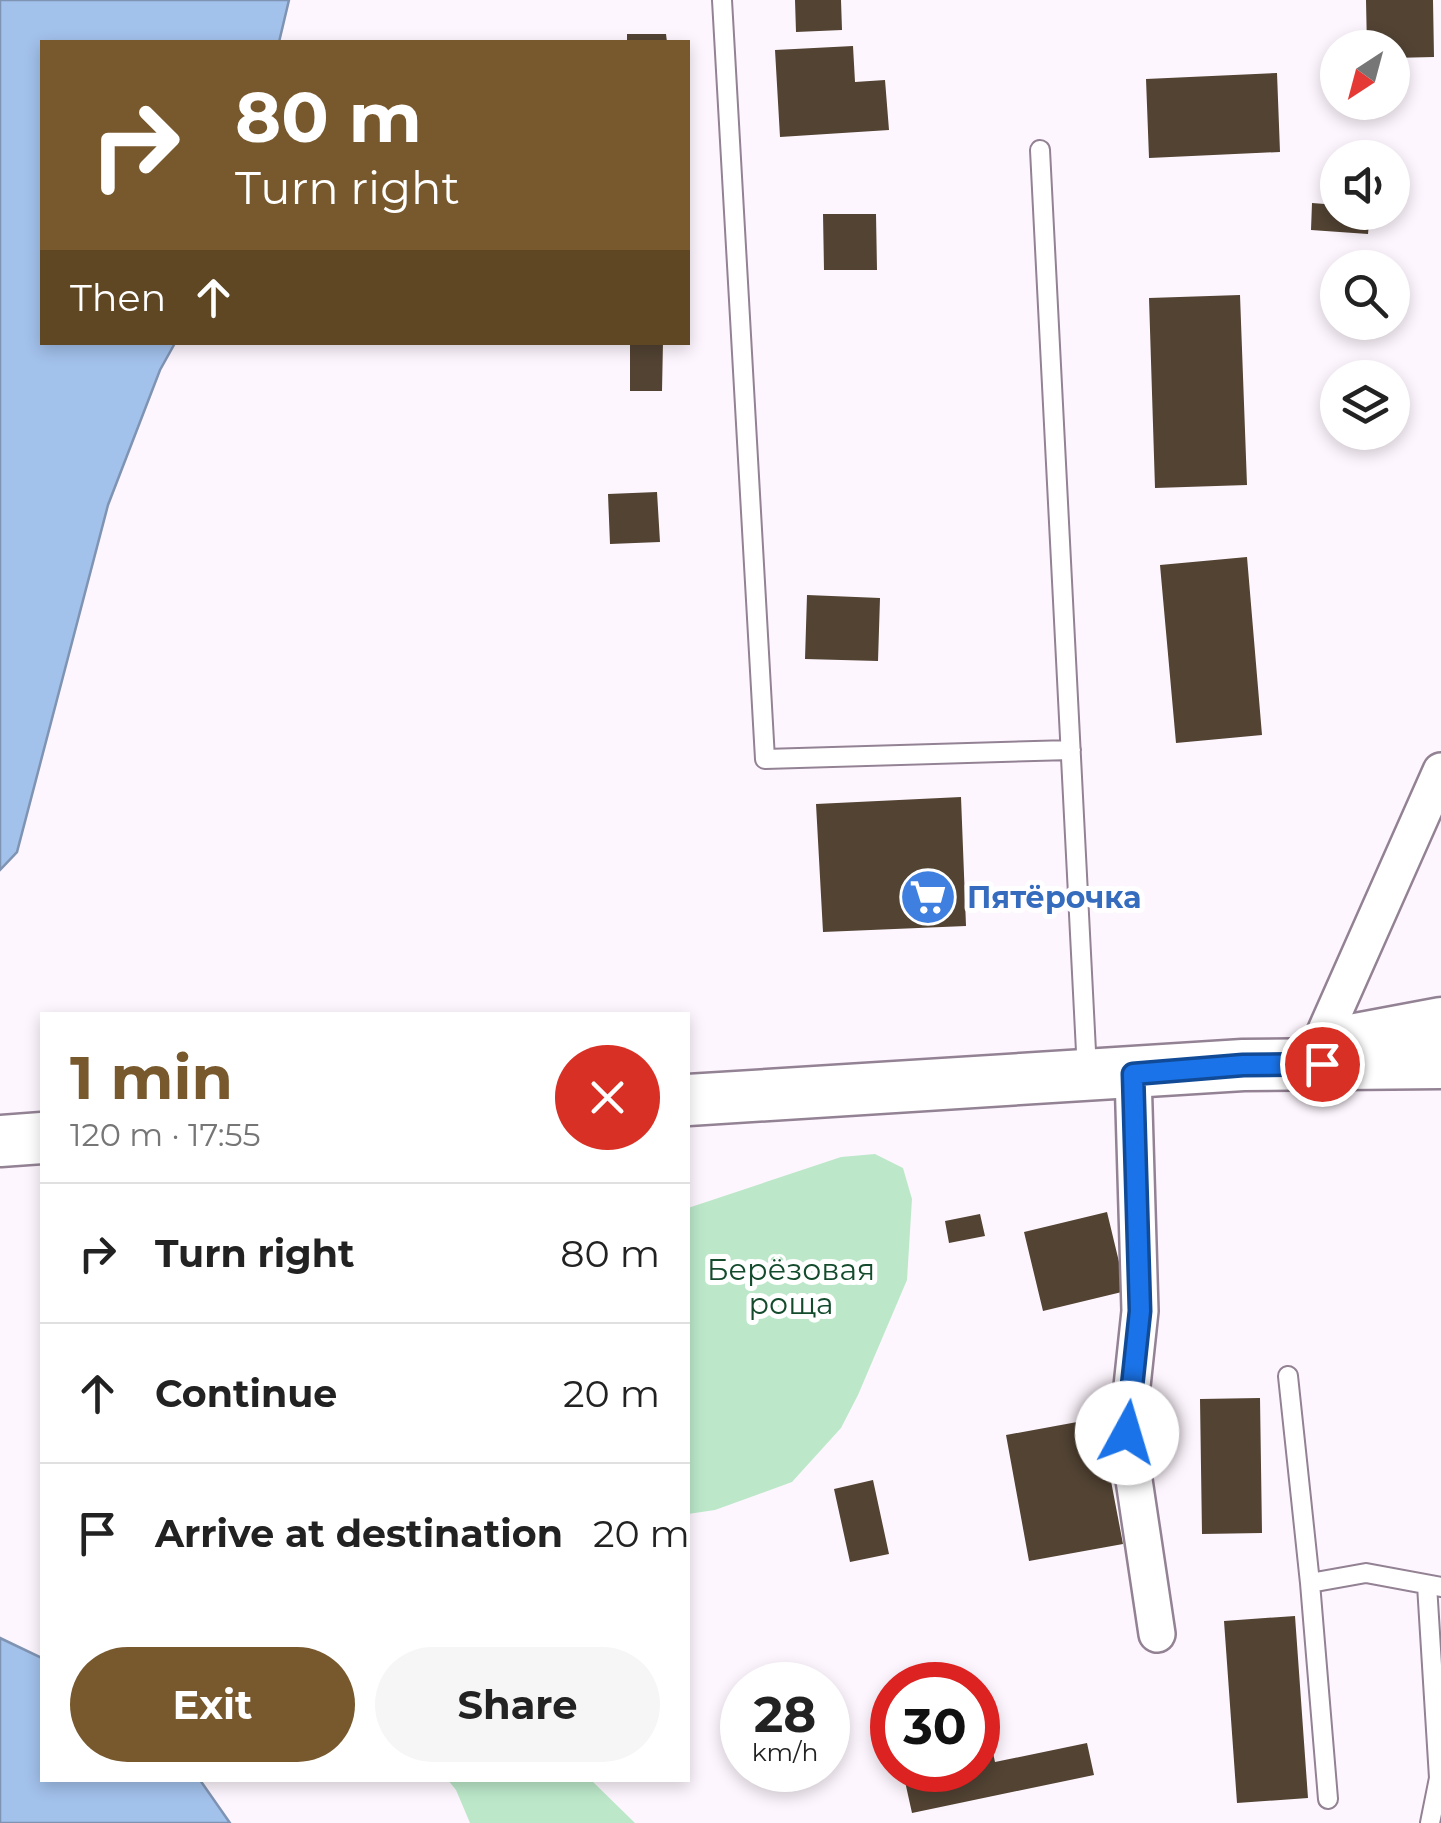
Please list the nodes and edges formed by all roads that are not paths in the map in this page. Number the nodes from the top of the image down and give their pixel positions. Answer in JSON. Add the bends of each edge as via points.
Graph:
{"nodes":[{"id":1,"x":722,"y":0,"type":"edge"},
{"id":2,"x":1040,"y":150,"type":"dead end"},
{"id":3,"x":1070,"y":750,"type":"junction"},
{"id":4,"x":1441,"y":770,"type":"edge"},
{"id":5,"x":1441,"y":1023,"type":"edge"},
{"id":6,"x":1320,"y":1046,"type":"junction"},
{"id":7,"x":1441,"y":1063,"type":"edge"},
{"id":8,"x":1243,"y":1065,"type":"junction"},
{"id":9,"x":1110,"y":1075,"type":"junction"},
{"id":10,"x":690,"y":1100,"type":"edge"},
{"id":11,"x":40,"y":1138,"type":"edge"},
{"id":12,"x":0,"y":1141,"type":"edge"},
{"id":13,"x":1288,"y":1376,"type":"dead end"},
{"id":14,"x":1310,"y":1583,"type":"junction"},
{"id":15,"x":1434,"y":1586,"type":"edge"},
{"id":16,"x":1158,"y":1634,"type":"dead end"},
{"id":17,"x":1328,"y":1799,"type":"dead end"},
{"id":18,"x":1430,"y":1823,"type":"edge"}],
"edges":[{"from":1,"to":3,"type":"lane","via":[[765,759]]},
{"from":2,"to":3,"type":"lane"},
{"from":3,"to":9,"type":"lane"},
{"from":4,"to":6,"type":"street"},
{"from":5,"to":6,"type":"main road"},
{"from":6,"to":8,"type":"main road"},
{"from":7,"to":8,"type":"main road"},
{"from":8,"to":9,"type":"main road"},
{"from":9,"to":10,"type":"main road"},
{"from":9,"to":16,"type":"street","via":[[1140,1311],[1127,1433]]},
{"from":11,"to":12,"type":"main road"},
{"from":13,"to":14,"type":"lane"},
{"from":14,"to":15,"type":"lane","via":[[1366,1573]]},
{"from":14,"to":17,"type":"lane"},
{"from":15,"to":18,"type":"lane","via":[[1439,1778]]}]}
